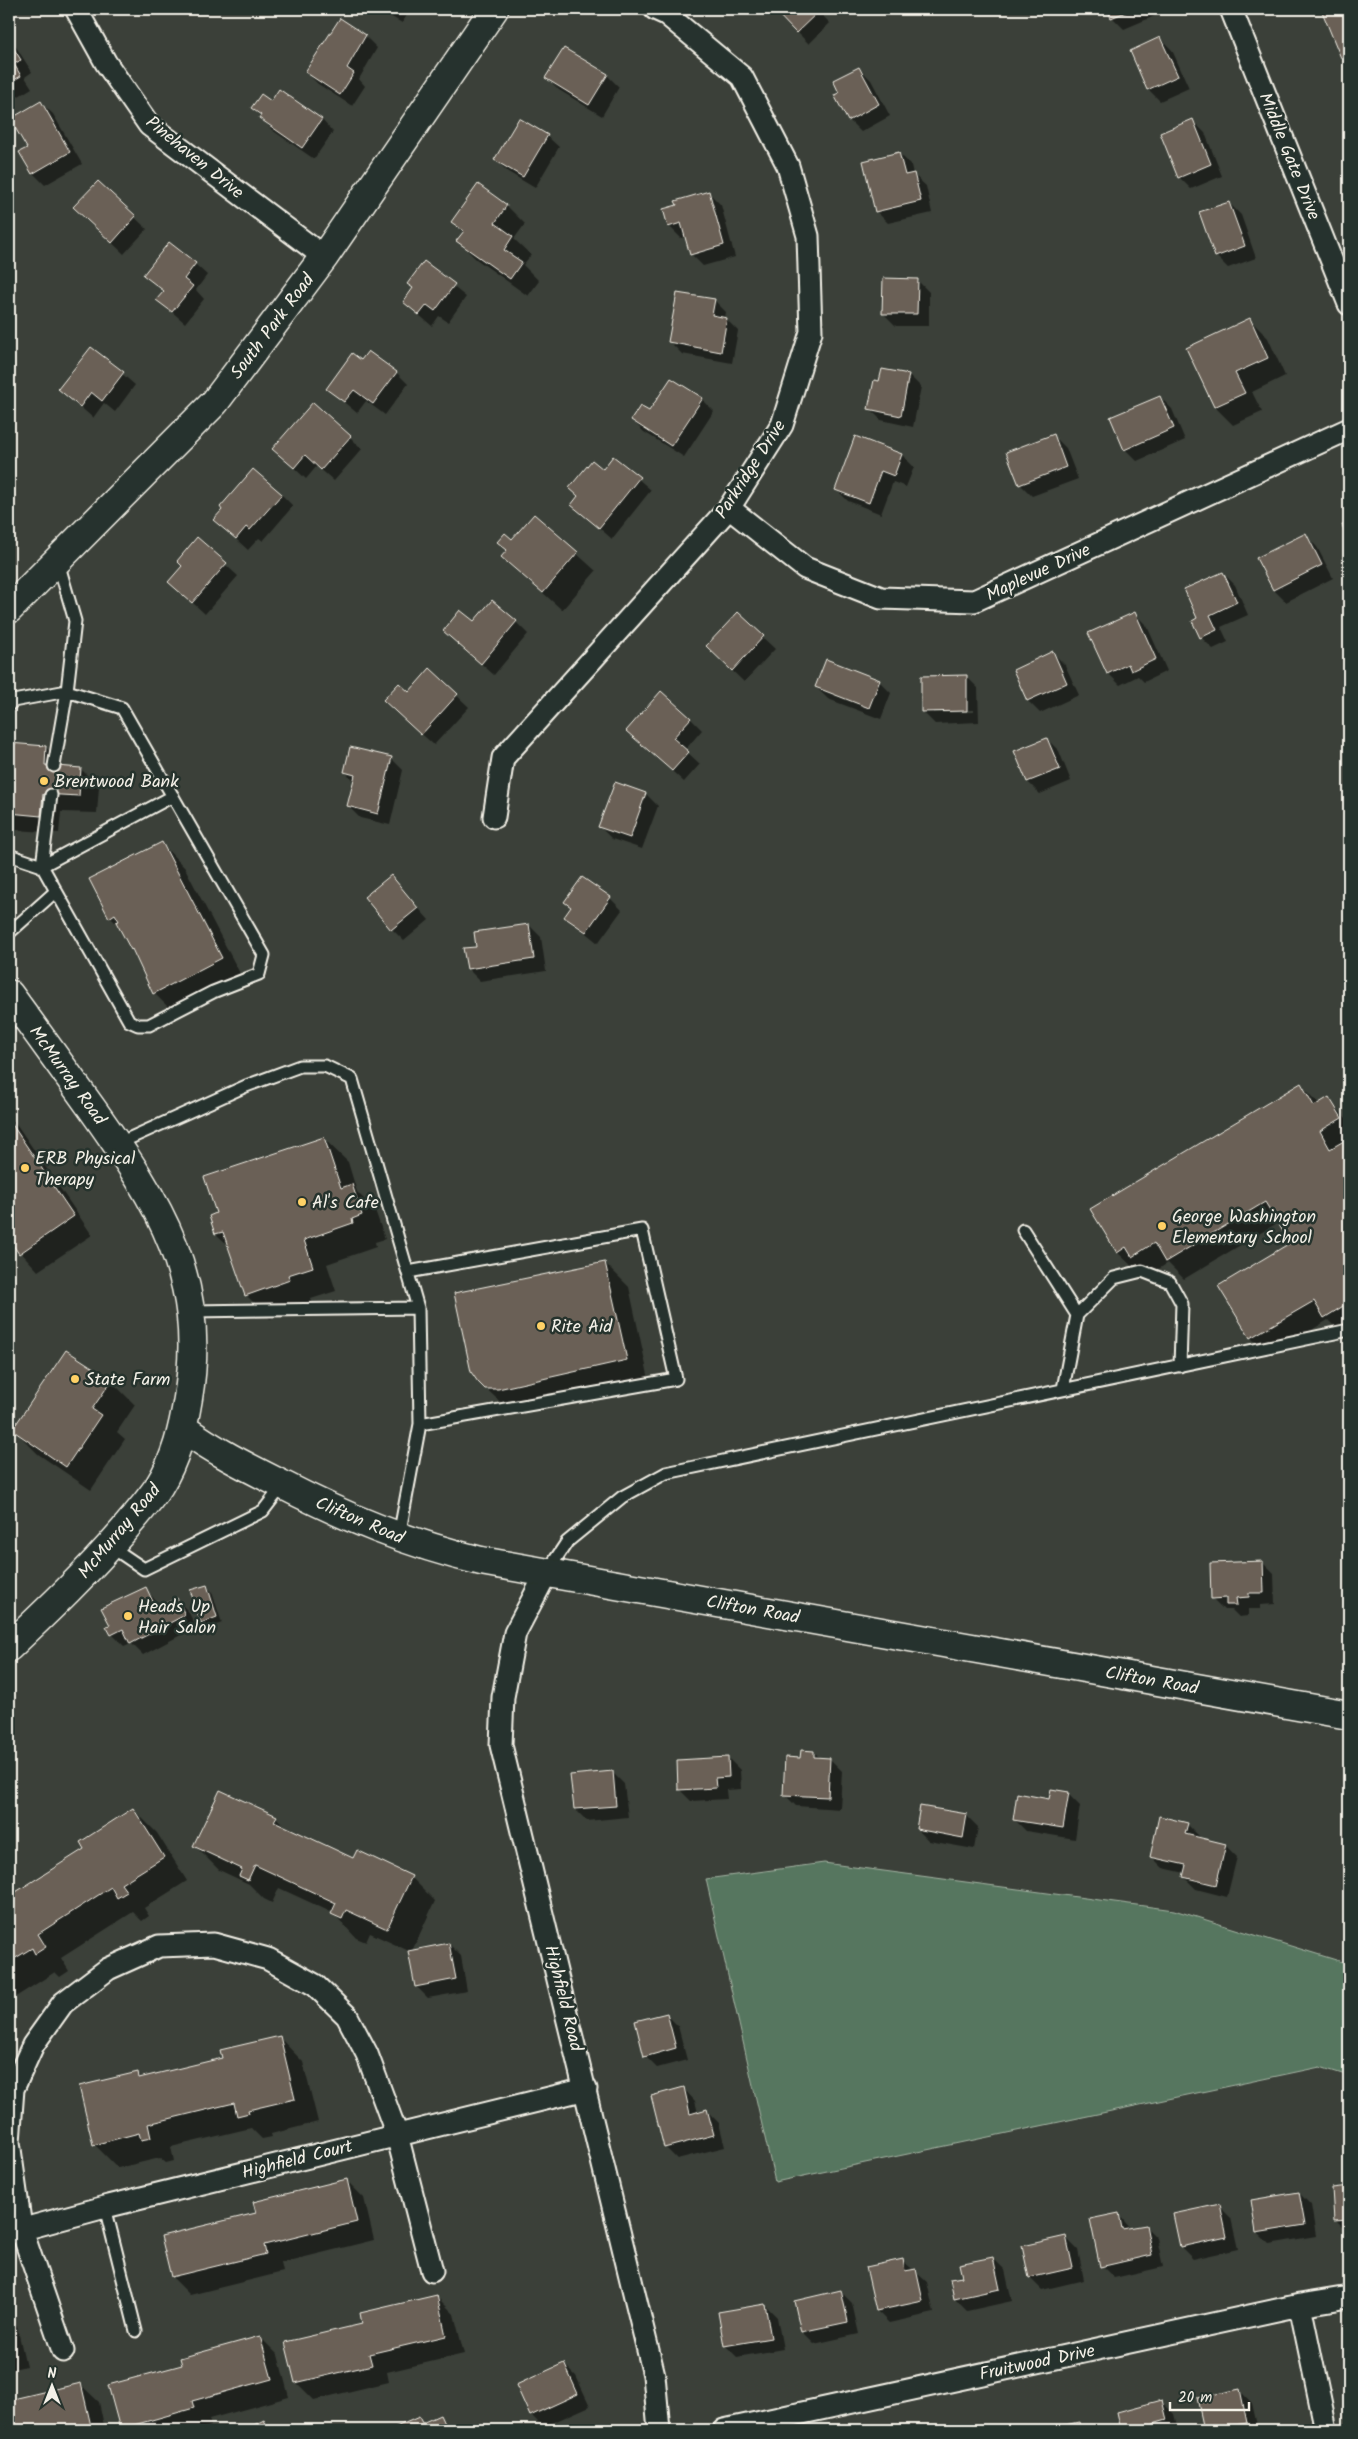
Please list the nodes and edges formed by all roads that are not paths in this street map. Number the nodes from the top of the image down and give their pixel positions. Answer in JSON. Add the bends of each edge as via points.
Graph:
{"nodes":[{"id":1,"x":76,"y":9,"type":"edge"},
{"id":2,"x":494,"y":9,"type":"edge"},
{"id":3,"x":655,"y":9,"type":"edge"},
{"id":4,"x":1231,"y":9,"type":"edge"},
{"id":5,"x":324,"y":256,"type":"junction"},
{"id":6,"x":1349,"y":304,"type":"edge"},
{"id":7,"x":1349,"y":429,"type":"edge"},
{"id":8,"x":729,"y":508,"type":"junction"},
{"id":9,"x":58,"y":562,"type":"junction"},
{"id":10,"x":9,"y":609,"type":"edge"},
{"id":11,"x":68,"y":691,"type":"junction"},
{"id":12,"x":9,"y":705,"type":"edge"},
{"id":13,"x":54,"y":766,"type":"dead end"},
{"id":14,"x":51,"y":795,"type":"dead end"},
{"id":15,"x":173,"y":796,"type":"junction"},
{"id":16,"x":494,"y":817,"type":"dead end"},
{"id":17,"x":9,"y":855,"type":"edge"},
{"id":18,"x":42,"y":866,"type":"junction"},
{"id":19,"x":56,"y":891,"type":"junction"},
{"id":20,"x":9,"y":933,"type":"edge"},
{"id":21,"x":9,"y":994,"type":"edge"},
{"id":22,"x":117,"y":1144,"type":"junction"},
{"id":23,"x":1024,"y":1230,"type":"dead end"},
{"id":24,"x":408,"y":1272,"type":"junction"},
{"id":25,"x":418,"y":1308,"type":"junction"},
{"id":26,"x":191,"y":1310,"type":"junction"},
{"id":27,"x":1077,"y":1315,"type":"junction"},
{"id":28,"x":1349,"y":1330,"type":"edge"},
{"id":29,"x":1180,"y":1366,"type":"junction"},
{"id":30,"x":1063,"y":1388,"type":"junction"},
{"id":31,"x":420,"y":1424,"type":"junction"},
{"id":32,"x":183,"y":1428,"type":"junction"},
{"id":33,"x":283,"y":1485,"type":"junction"},
{"id":34,"x":399,"y":1538,"type":"junction"},
{"id":35,"x":110,"y":1546,"type":"junction"},
{"id":36,"x":547,"y":1572,"type":"junction"},
{"id":37,"x":9,"y":1647,"type":"edge"},
{"id":38,"x":1349,"y":1715,"type":"edge"},
{"id":39,"x":586,"y":2089,"type":"junction"},
{"id":40,"x":397,"y":2134,"type":"junction"},
{"id":41,"x":105,"y":2207,"type":"junction"},
{"id":42,"x":15,"y":2230,"type":"edge"},
{"id":43,"x":432,"y":2271,"type":"dead end"},
{"id":44,"x":1349,"y":2297,"type":"edge"},
{"id":45,"x":1300,"y":2305,"type":"junction"},
{"id":46,"x":136,"y":2332,"type":"dead end"},
{"id":47,"x":63,"y":2351,"type":"dead end"},
{"id":48,"x":659,"y":2430,"type":"edge"},
{"id":49,"x":724,"y":2430,"type":"edge"},
{"id":50,"x":1326,"y":2430,"type":"edge"}],
"edges":[{"from":1,"to":5,"type":"street","name":"Pinehaven Drive","via":[[106,64],[148,125]]},
{"from":2,"to":5,"type":"main road","name":"South Park Road"},
{"from":3,"to":8,"type":"street","name":"Parkridge Drive","via":[[666,14],[742,77],[788,166],[808,236],[811,332],[782,425]]},
{"from":4,"to":6,"type":"street","name":"Middle Gate Drive"},
{"from":5,"to":9,"type":"main road","name":"South Park Road","via":[[215,402]]},
{"from":7,"to":8,"type":"street","name":"Maplevue Drive","via":[[974,601],[881,598],[805,568]]},
{"from":8,"to":16,"type":"street","name":"Parkridge Drive","via":[[503,758]]},
{"from":9,"to":10,"type":"main road","name":"South Park Road"},
{"from":9,"to":11,"type":"lane","via":[[75,621]]},
{"from":11,"to":12,"type":"lane","via":[[13,700]]},
{"from":11,"to":13,"type":"lane"},
{"from":11,"to":15,"type":"lane","via":[[122,708]]},
{"from":14,"to":18,"type":"lane"},
{"from":15,"to":18,"type":"lane"},
{"from":15,"to":19,"type":"lane","via":[[264,954],[259,974],[213,992],[149,1025],[138,1025],[129,1021]]},
{"from":17,"to":18,"type":"lane"},
{"from":18,"to":19,"type":"lane"},
{"from":19,"to":20,"type":"lane"},
{"from":21,"to":22,"type":"main road","name":"McMurray Road"},
{"from":22,"to":24,"type":"lane","via":[[300,1066],[325,1066],[352,1079]]},
{"from":22,"to":26,"type":"main road","name":"McMurray Road","via":[[169,1230]]},
{"from":23,"to":27,"type":"lane"},
{"from":24,"to":25,"type":"lane"},
{"from":24,"to":31,"type":"lane","via":[[642,1230],[676,1379]]},
{"from":25,"to":26,"type":"lane"},
{"from":25,"to":31,"type":"lane"},
{"from":26,"to":32,"type":"main road","name":"McMurray Road","via":[[193,1352]]},
{"from":27,"to":29,"type":"lane","via":[[1114,1278],[1142,1271],[1170,1282],[1182,1304]]},
{"from":27,"to":30,"type":"lane"},
{"from":28,"to":29,"type":"lane"},
{"from":29,"to":30,"type":"lane"},
{"from":30,"to":36,"type":"lane","via":[[666,1473],[622,1498],[568,1542]]},
{"from":31,"to":34,"type":"lane"},
{"from":32,"to":33,"type":"main road","name":"Clifton Road","via":[[205,1444]]},
{"from":32,"to":35,"type":"main road","name":"McMurray Road","via":[[159,1486]]},
{"from":33,"to":34,"type":"main road","name":"Clifton Road"},
{"from":33,"to":35,"type":"lane","via":[[263,1511],[144,1569]]},
{"from":34,"to":36,"type":"main road","name":"Clifton Road","via":[[481,1561]]},
{"from":35,"to":37,"type":"main road","name":"McMurray Road"},
{"from":36,"to":38,"type":"main road","name":"Clifton Road"},
{"from":36,"to":39,"type":"street","name":"Highfield Road","via":[[515,1632],[503,1697],[501,1745]]},
{"from":39,"to":40,"type":"street","name":"Highfield Court"},
{"from":39,"to":48,"type":"street","name":"Highfield Road","via":[[654,2375]]},
{"from":40,"to":41,"type":"street","name":"Highfield Court"},
{"from":40,"to":42,"type":"street","via":[[367,2054],[347,2016],[315,1986],[268,1959],[214,1944],[158,1946],[108,1969],[64,2003],[33,2045],[13,2089],[9,2142]]},
{"from":40,"to":43,"type":"street"},
{"from":41,"to":42,"type":"street","name":"Highfield Court"},
{"from":41,"to":46,"type":"lane"},
{"from":42,"to":47,"type":"street"},
{"from":44,"to":45,"type":"street","name":"Fruitwood Drive"},
{"from":45,"to":49,"type":"street","name":"Fruitwood Drive"},
{"from":45,"to":50,"type":"street"}]}
